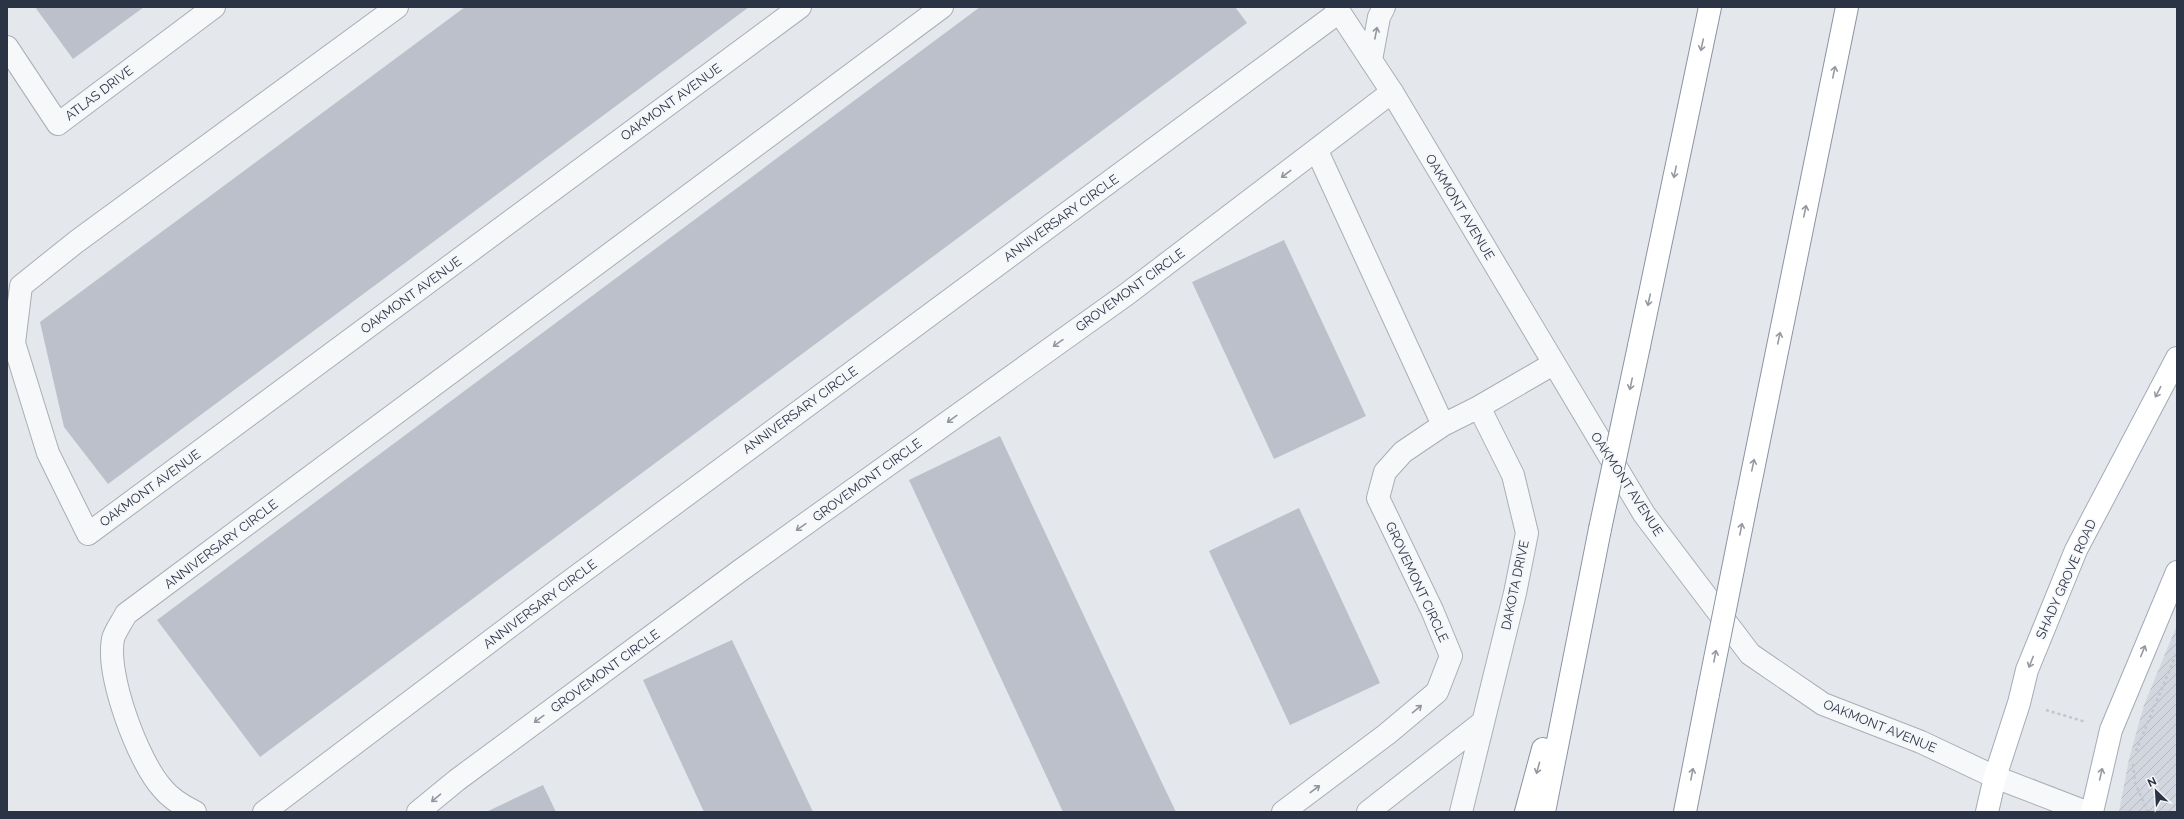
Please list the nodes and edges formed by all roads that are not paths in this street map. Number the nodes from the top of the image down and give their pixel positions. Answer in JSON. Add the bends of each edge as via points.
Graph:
{"nodes":[{"id":1,"x":214,"y":7,"type":"edge"},
{"id":2,"x":397,"y":7,"type":"edge"},
{"id":3,"x":800,"y":7,"type":"edge"},
{"id":4,"x":942,"y":7,"type":"edge"},
{"id":5,"x":1384,"y":7,"type":"edge"},
{"id":6,"x":1710,"y":7,"type":"edge"},
{"id":7,"x":1847,"y":7,"type":"edge"},
{"id":8,"x":1338,"y":10,"type":"edge"},
{"id":9,"x":7,"y":47,"type":"edge"},
{"id":10,"x":1371,"y":60,"type":"junction"},
{"id":11,"x":1392,"y":92,"type":"junction"},
{"id":12,"x":1317,"y":151,"type":"junction"},
{"id":13,"x":2177,"y":358,"type":"edge"},
{"id":14,"x":1553,"y":364,"type":"junction"},
{"id":15,"x":1479,"y":407,"type":"junction"},
{"id":16,"x":1443,"y":425,"type":"junction"},
{"id":17,"x":1592,"y":569,"type":"junction"},
{"id":18,"x":2177,"y":572,"type":"edge"},
{"id":19,"x":1483,"y":722,"type":"junction"},
{"id":20,"x":1995,"y":777,"type":"junction"},
{"id":21,"x":195,"y":812,"type":"edge"},
{"id":22,"x":264,"y":812,"type":"edge"},
{"id":23,"x":418,"y":812,"type":"edge"},
{"id":24,"x":1283,"y":812,"type":"edge"},
{"id":25,"x":1368,"y":812,"type":"edge"},
{"id":26,"x":1461,"y":812,"type":"edge"},
{"id":27,"x":1526,"y":812,"type":"edge"},
{"id":28,"x":1544,"y":812,"type":"edge"},
{"id":29,"x":1685,"y":812,"type":"edge"},
{"id":30,"x":1987,"y":812,"type":"edge"},
{"id":31,"x":2086,"y":812,"type":"edge"},
{"id":32,"x":2092,"y":812,"type":"edge"}],
"edges":[{"from":1,"to":9,"type":"street","name":"ATLAS DRIVE","via":[[58,124]]},
{"from":2,"to":3,"type":"street","name":"OAKMONT AVENUE","via":[[76,242],[22,286],[14,343],[48,453],[88,534]]},
{"from":4,"to":21,"type":"street","name":"ANNIVERSARY CIRCLE","via":[[126,614],[113,637],[112,662],[138,749],[163,790]]},
{"from":10,"to":5,"type":"street","one_way":true,"via":[[1379,17]]},
{"from":6,"to":17,"type":"main road","one_way":true,"bridge":true},
{"from":29,"to":7,"type":"main road","one_way":true,"bridge":true},
{"from":8,"to":10,"type":"street","name":"OAKMONT AVENUE"},
{"from":8,"to":22,"type":"street","name":"ANNIVERSARY CIRCLE"},
{"from":10,"to":11,"type":"street","name":"OAKMONT AVENUE"},
{"from":11,"to":12,"type":"street","name":"GROVEMONT CIRCLE"},
{"from":11,"to":14,"type":"street","name":"OAKMONT AVENUE"},
{"from":12,"to":16,"type":"street"},
{"from":12,"to":23,"type":"street","name":"GROVEMONT CIRCLE","one_way":true,"via":[[1127,294],[735,574],[457,780]]},
{"from":13,"to":20,"type":"main road","name":"SHADY GROVE ROAD","one_way":true,"via":[[2076,550],[2027,670]]},
{"from":14,"to":15,"type":"street","name":"GROVEMONT CIRCLE"},
{"from":14,"to":20,"type":"street","name":"OAKMONT AVENUE","via":[[1644,514],[1750,654],[1822,704],[1920,742]]},
{"from":15,"to":16,"type":"street","name":"GROVEMONT CIRCLE"},
{"from":15,"to":19,"type":"street","name":"DAKOTA DRIVE","via":[[1513,475],[1527,533]]},
{"from":24,"to":16,"type":"street","name":"GROVEMONT CIRCLE","one_way":true,"via":[[1387,734],[1437,692],[1451,656],[1432,610],[1378,498],[1385,472],[1403,452]]},
{"from":17,"to":27,"type":"main road","one_way":true},
{"from":17,"to":28,"type":"main road"},
{"from":32,"to":18,"type":"main road","one_way":true,"via":[[2111,730]]},
{"from":19,"to":25,"type":"street"},
{"from":19,"to":26,"type":"street","name":"DAKOTA DRIVE"},
{"from":20,"to":30,"type":"main road","name":"SHADY GROVE ROAD"},
{"from":20,"to":31,"type":"street","name":"OAKMONT AVENUE"}]}
